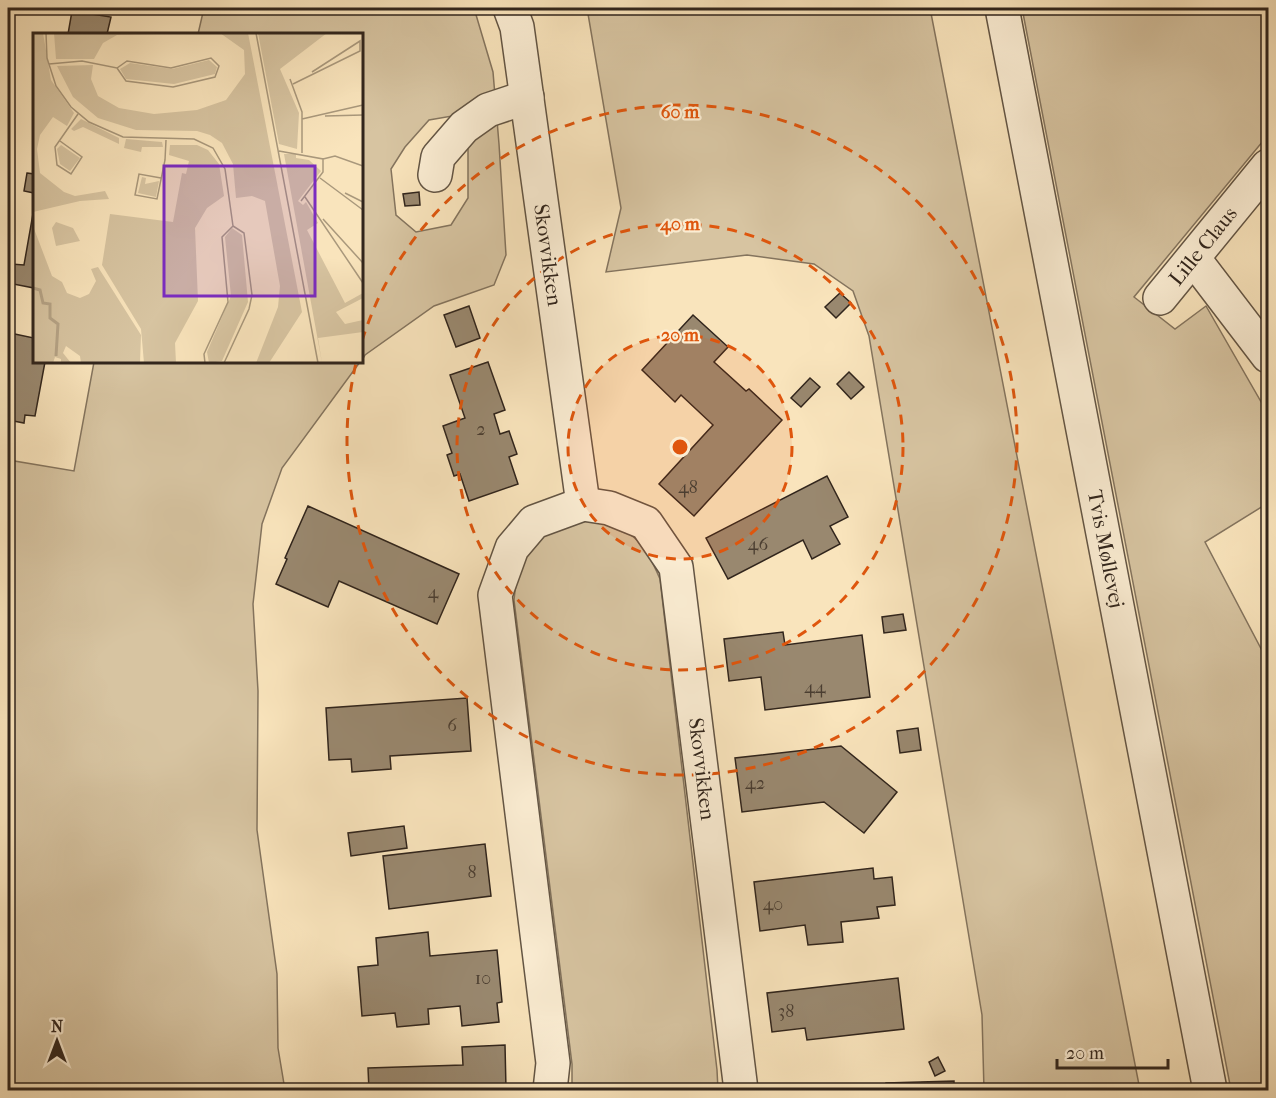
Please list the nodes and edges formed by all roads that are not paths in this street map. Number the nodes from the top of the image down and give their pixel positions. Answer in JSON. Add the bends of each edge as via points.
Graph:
{"nodes":[{"id":1,"x":510,"y":8,"type":"edge"},
{"id":2,"x":1002,"y":8,"type":"edge"},
{"id":3,"x":527,"y":97,"type":"junction"},
{"id":4,"x":1269,"y":166,"type":"edge"},
{"id":5,"x":435,"y":175,"type":"dead end"},
{"id":6,"x":1194,"y":259,"type":"junction"},
{"id":7,"x":1161,"y":298,"type":"dead end"},
{"id":8,"x":1269,"y":356,"type":"edge"},
{"id":9,"x":583,"y":504,"type":"junction"},
{"id":10,"x":550,"y":1090,"type":"edge"},
{"id":11,"x":741,"y":1090,"type":"edge"},
{"id":12,"x":1210,"y":1090,"type":"edge"}],
"edges":[{"from":1,"to":3,"type":"street","name":"Skovvikken","via":[[517,27]]},
{"from":2,"to":12,"type":"street","name":"Tvis Møllevej"},
{"from":3,"to":5,"type":"street","via":[[488,110],[464,127],[438,157]]},
{"from":3,"to":9,"type":"street","name":"Skovvikken"},
{"from":4,"to":6,"type":"street","name":"Lille Claus"},
{"from":6,"to":7,"type":"street","name":"Lille Claus"},
{"from":6,"to":8,"type":"street"},
{"from":9,"to":10,"type":"street","via":[[534,522],[512,548],[495,595],[553,1063]]},
{"from":9,"to":11,"type":"street","name":"Skovvikken","via":[[609,508],[646,523],[676,567]]}]}
